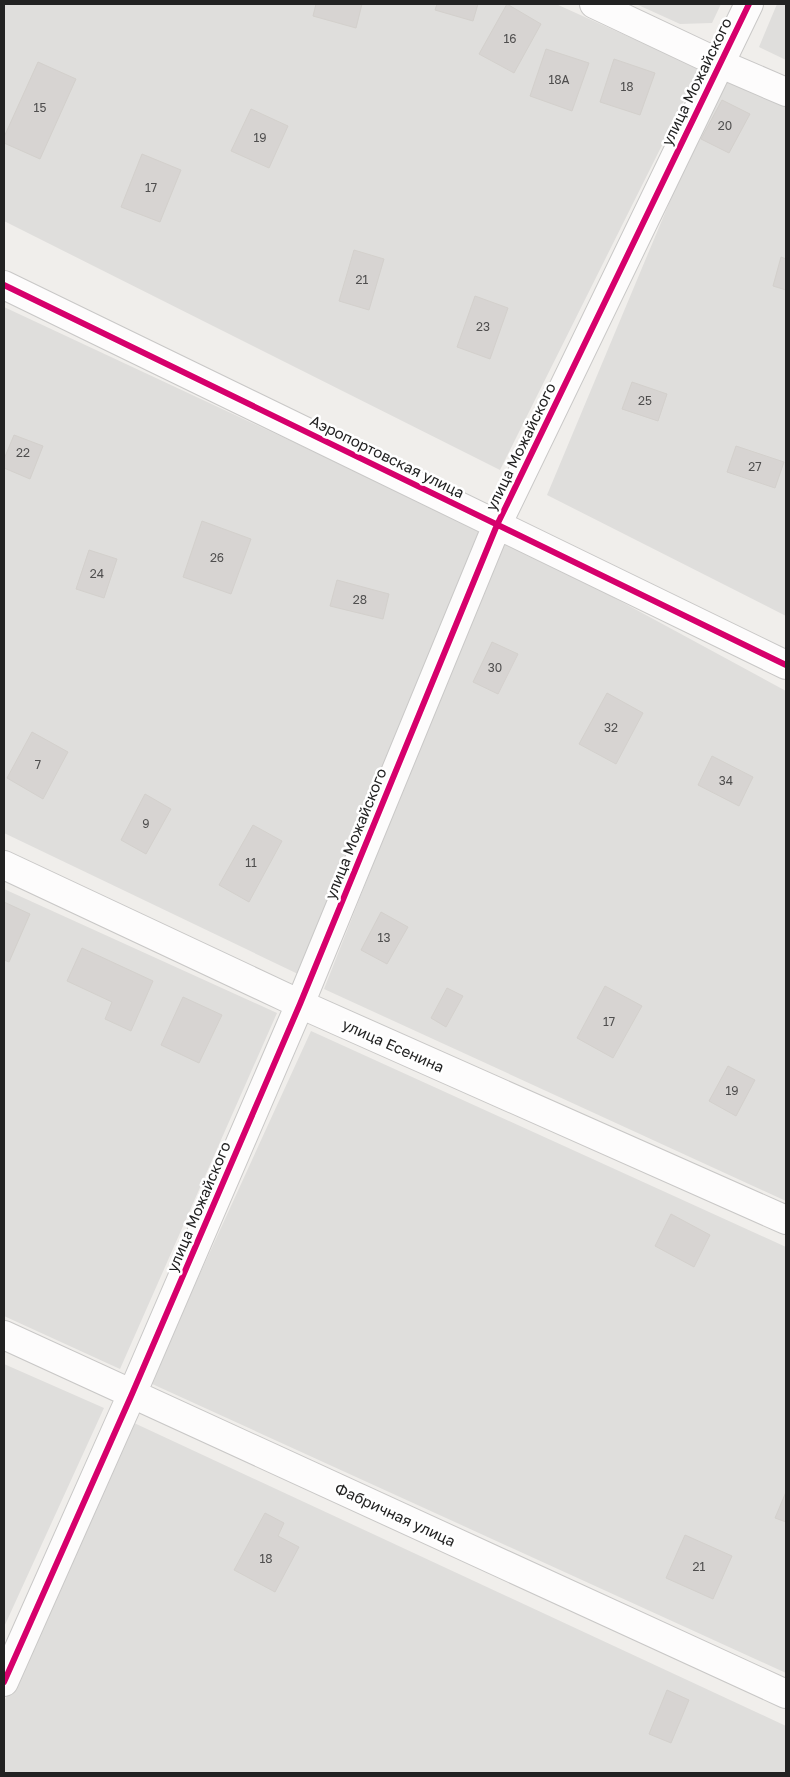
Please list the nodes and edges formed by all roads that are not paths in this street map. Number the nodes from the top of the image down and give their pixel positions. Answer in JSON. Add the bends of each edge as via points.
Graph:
{"nodes":[{"id":1,"x":594,"y":4,"type":"edge"},
{"id":2,"x":749,"y":4,"type":"edge"},
{"id":3,"x":721,"y":64,"type":"junction"},
{"id":4,"x":786,"y":92,"type":"edge"},
{"id":5,"x":4,"y":285,"type":"edge"},
{"id":6,"x":497,"y":524,"type":"junction"},
{"id":7,"x":786,"y":665,"type":"edge"},
{"id":8,"x":4,"y":865,"type":"edge"},
{"id":9,"x":300,"y":1004,"type":"junction"},
{"id":10,"x":786,"y":1220,"type":"edge"},
{"id":11,"x":4,"y":1335,"type":"edge"},
{"id":12,"x":132,"y":1394,"type":"junction"},
{"id":13,"x":4,"y":1682,"type":"edge"},
{"id":14,"x":786,"y":1694,"type":"edge"}],
"edges":[{"from":1,"to":3,"type":"street"},
{"from":2,"to":3,"type":"street","name":"улица Можайского"},
{"from":3,"to":4,"type":"street"},
{"from":3,"to":6,"type":"street","name":"улица Можайского"},
{"from":5,"to":6,"type":"street","name":"Аэропортовская улица"},
{"from":6,"to":7,"type":"street","name":"Аэропортовская улица"},
{"from":6,"to":9,"type":"street","name":"улица Можайского"},
{"from":8,"to":9,"type":"street","name":"улица Есенина"},
{"from":9,"to":10,"type":"street","name":"улица Есенина"},
{"from":9,"to":12,"type":"street","name":"улица Можайского"},
{"from":11,"to":12,"type":"street","name":"Фабричная улица"},
{"from":12,"to":13,"type":"street","name":"улица Можайского"},
{"from":12,"to":14,"type":"street","name":"Фабричная улица"}]}
